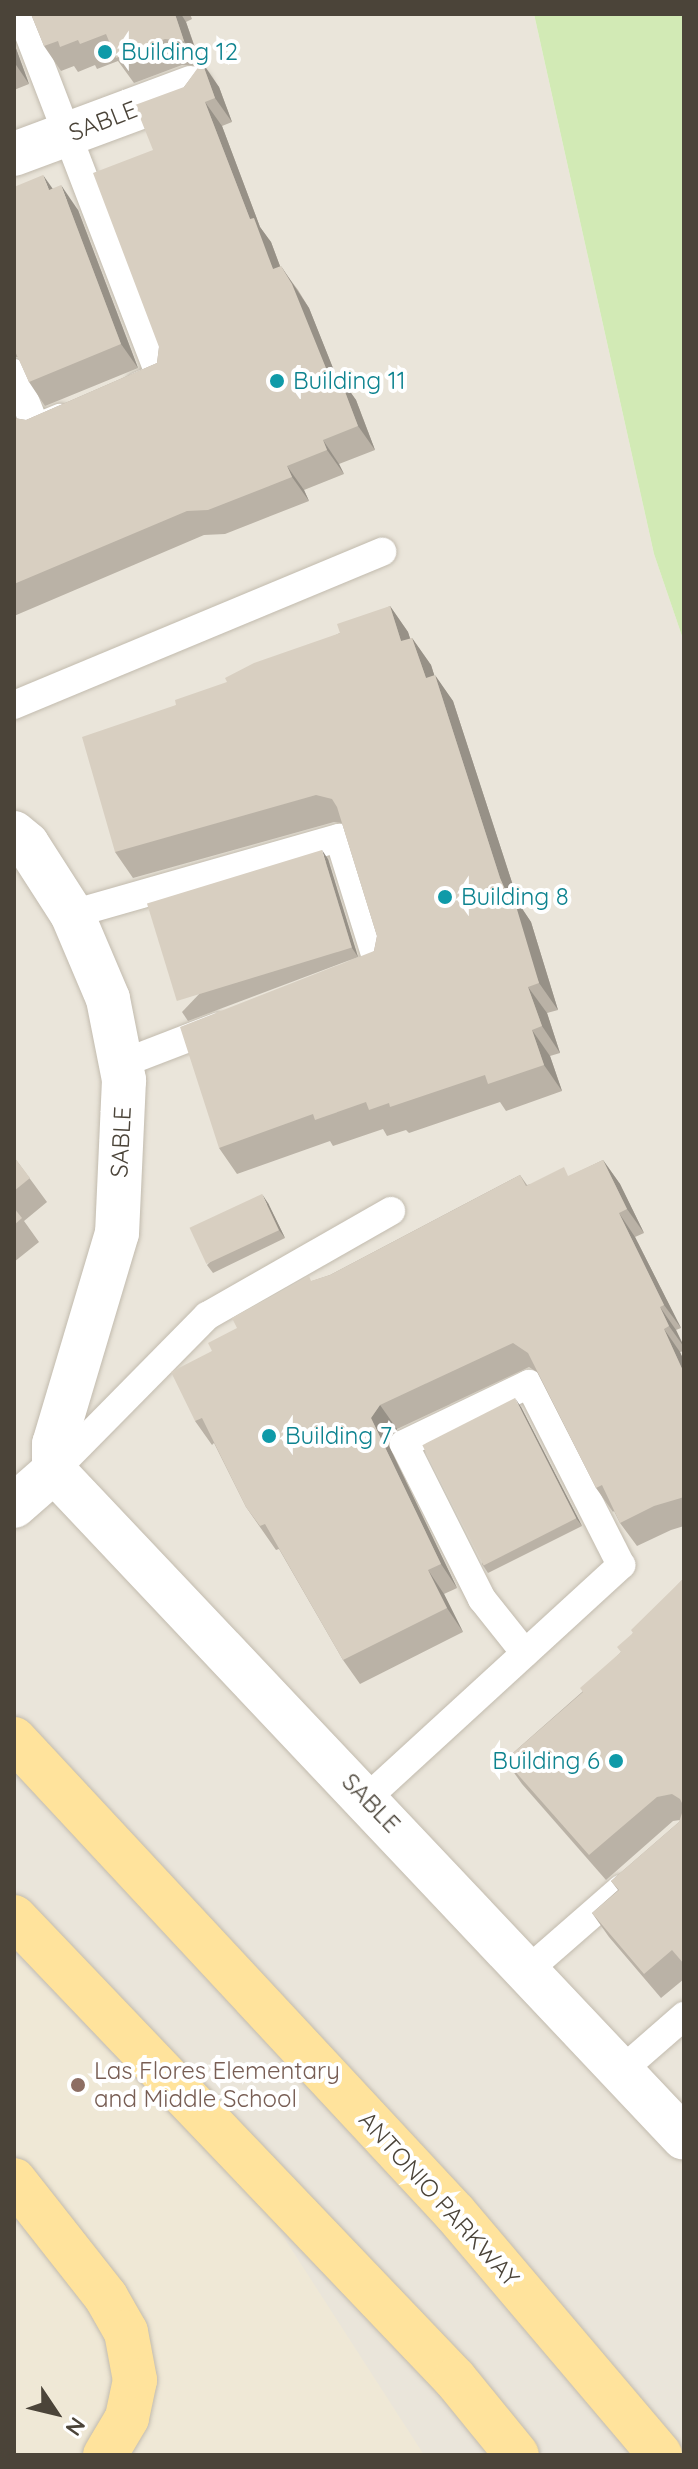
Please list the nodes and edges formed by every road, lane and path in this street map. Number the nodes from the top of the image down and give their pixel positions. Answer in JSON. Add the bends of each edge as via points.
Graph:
{"nodes":[{"id":1,"x":21,"y":14,"type":"edge"},
{"id":2,"x":191,"y":88,"type":"edge"},
{"id":3,"x":65,"y":135,"type":"junction"},
{"id":4,"x":14,"y":154,"type":"edge"},
{"id":5,"x":14,"y":373,"type":"edge"},
{"id":6,"x":118,"y":394,"type":"edge"},
{"id":7,"x":91,"y":405,"type":"edge"},
{"id":8,"x":382,"y":552,"type":"dead end"},
{"id":9,"x":14,"y":705,"type":"edge"},
{"id":10,"x":18,"y":844,"type":"edge"},
{"id":11,"x":72,"y":914,"type":"junction"},
{"id":12,"x":336,"y":983,"type":"edge"},
{"id":13,"x":250,"y":1015,"type":"edge"},
{"id":14,"x":121,"y":1064,"type":"junction"},
{"id":15,"x":391,"y":1211,"type":"dead end"},
{"id":16,"x":54,"y":1471,"type":"junction"},
{"id":17,"x":14,"y":1506,"type":"edge"},
{"id":18,"x":525,"y":1653,"type":"junction"},
{"id":19,"x":14,"y":1739,"type":"edge"},
{"id":20,"x":367,"y":1798,"type":"junction"},
{"id":21,"x":648,"y":1865,"type":"edge"},
{"id":22,"x":14,"y":1917,"type":"edge"},
{"id":23,"x":528,"y":1970,"type":"junction"},
{"id":24,"x":684,"y":2016,"type":"edge"},
{"id":25,"x":621,"y":2071,"type":"junction"},
{"id":26,"x":684,"y":2138,"type":"edge"},
{"id":27,"x":14,"y":2180,"type":"edge"},
{"id":28,"x":105,"y":2455,"type":"edge"},
{"id":29,"x":517,"y":2455,"type":"edge"},
{"id":30,"x":660,"y":2455,"type":"edge"}],
"edges":[{"from":1,"to":3,"type":"lane"},
{"from":2,"to":3,"type":"street","name":"SABLE"},
{"from":3,"to":4,"type":"street","name":"SABLE"},
{"from":3,"to":6,"type":"lane","via":[[160,377]]},
{"from":5,"to":7,"type":"lane","via":[[36,428]]},
{"from":8,"to":9,"type":"lane"},
{"from":10,"to":11,"type":"street","name":"SABLE"},
{"from":11,"to":12,"type":"lane","via":[[339,838],[379,967]]},
{"from":11,"to":14,"type":"street","name":"SABLE","via":[[108,999]]},
{"from":13,"to":14,"type":"lane"},
{"from":14,"to":16,"type":"street","name":"SABLE","via":[[117,1233],[54,1444]]},
{"from":15,"to":16,"type":"lane","via":[[207,1316]]},
{"from":16,"to":17,"type":"street"},
{"from":16,"to":20,"type":"street","name":"SABLE"},
{"from":18,"to":18,"type":"lane","via":[[621,1565],[529,1384],[404,1444],[482,1599]]},
{"from":18,"to":20,"type":"lane"},
{"from":19,"to":30,"type":"main road","name":"ANTONIO PARKWAY","via":[[455,2213]]},
{"from":20,"to":23,"type":"street","name":"SABLE"},
{"from":21,"to":23,"type":"lane"},
{"from":22,"to":29,"type":"main road","via":[[455,2379]]},
{"from":23,"to":25,"type":"street","name":"SABLE"},
{"from":24,"to":25,"type":"lane"},
{"from":25,"to":26,"type":"street","name":"SABLE"},
{"from":27,"to":28,"type":"main road","via":[[106,2297],[126,2332],[135,2380],[127,2418]]}]}
